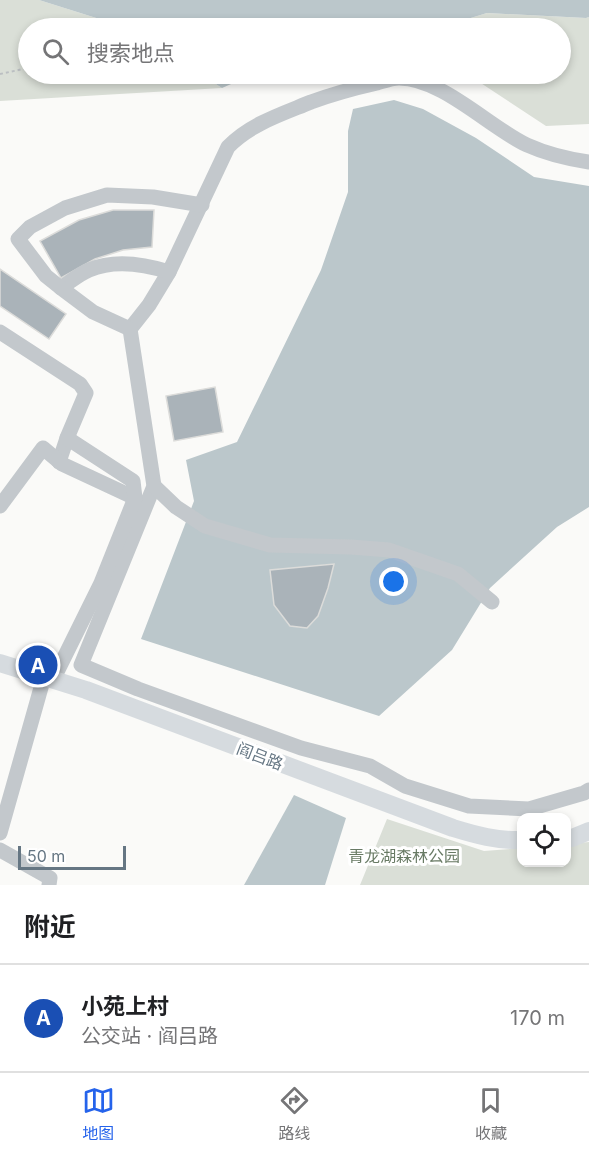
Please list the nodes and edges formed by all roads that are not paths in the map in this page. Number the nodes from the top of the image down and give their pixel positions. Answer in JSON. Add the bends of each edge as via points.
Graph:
{"nodes":[{"id":1,"x":374,"y":84,"type":"edge"},
{"id":2,"x":430,"y":84,"type":"edge"},
{"id":3,"x":589,"y":162,"type":"edge"},
{"id":4,"x":201,"y":205,"type":"junction"},
{"id":5,"x":169,"y":272,"type":"junction"},
{"id":6,"x":61,"y":288,"type":"junction"},
{"id":7,"x":130,"y":329,"type":"junction"},
{"id":8,"x":0,"y":332,"type":"edge"},
{"id":9,"x":67,"y":438,"type":"junction"},
{"id":10,"x":59,"y":462,"type":"junction"},
{"id":11,"x":154,"y":486,"type":"junction"},
{"id":12,"x":135,"y":498,"type":"junction"},
{"id":13,"x":0,"y":506,"type":"edge"},
{"id":14,"x":492,"y":602,"type":"dead end"},
{"id":15,"x":0,"y":663,"type":"edge"},
{"id":16,"x":49,"y":678,"type":"junction"},
{"id":17,"x":589,"y":790,"type":"edge"},
{"id":18,"x":589,"y":831,"type":"edge"},
{"id":19,"x":0,"y":833,"type":"edge"},
{"id":20,"x":571,"y":838,"type":"edge"},
{"id":21,"x":517,"y":840,"type":"edge"},
{"id":22,"x":0,"y":850,"type":"edge"},
{"id":23,"x":49,"y":885,"type":"edge"}],
"edges":[{"from":1,"to":4,"type":"street","via":[[333,94],[273,117],[238,136],[228,147]]},
{"from":2,"to":3,"type":"street","via":[[528,145],[563,158]]},
{"from":4,"to":5,"type":"street"},
{"from":4,"to":6,"type":"street","via":[[107,195],[65,208],[30,226],[18,239],[46,276]]},
{"from":5,"to":6,"type":"street","via":[[124,263],[90,269]]},
{"from":5,"to":7,"type":"street"},
{"from":6,"to":7,"type":"street","via":[[93,312]]},
{"from":7,"to":11,"type":"street"},
{"from":8,"to":9,"type":"street","via":[[80,384],[86,393]]},
{"from":9,"to":10,"type":"street"},
{"from":9,"to":12,"type":"street","via":[[133,481]]},
{"from":10,"to":12,"type":"street"},
{"from":10,"to":13,"type":"street","via":[[43,448]]},
{"from":11,"to":14,"type":"street","via":[[205,526],[270,545],[389,550],[458,574]]},
{"from":11,"to":17,"type":"street","via":[[81,664],[138,689],[301,748],[369,766],[405,786],[469,806],[529,809]]},
{"from":12,"to":16,"type":"street","via":[[101,583]]},
{"from":15,"to":16,"type":"main road","name":"阎吕路"},
{"from":16,"to":19,"type":"street"},
{"from":16,"to":21,"type":"main road","name":"阎吕路","via":[[453,828],[487,838]]},
{"from":18,"to":20,"type":"main road"},
{"from":22,"to":23,"type":"street","via":[[50,878]]}]}
